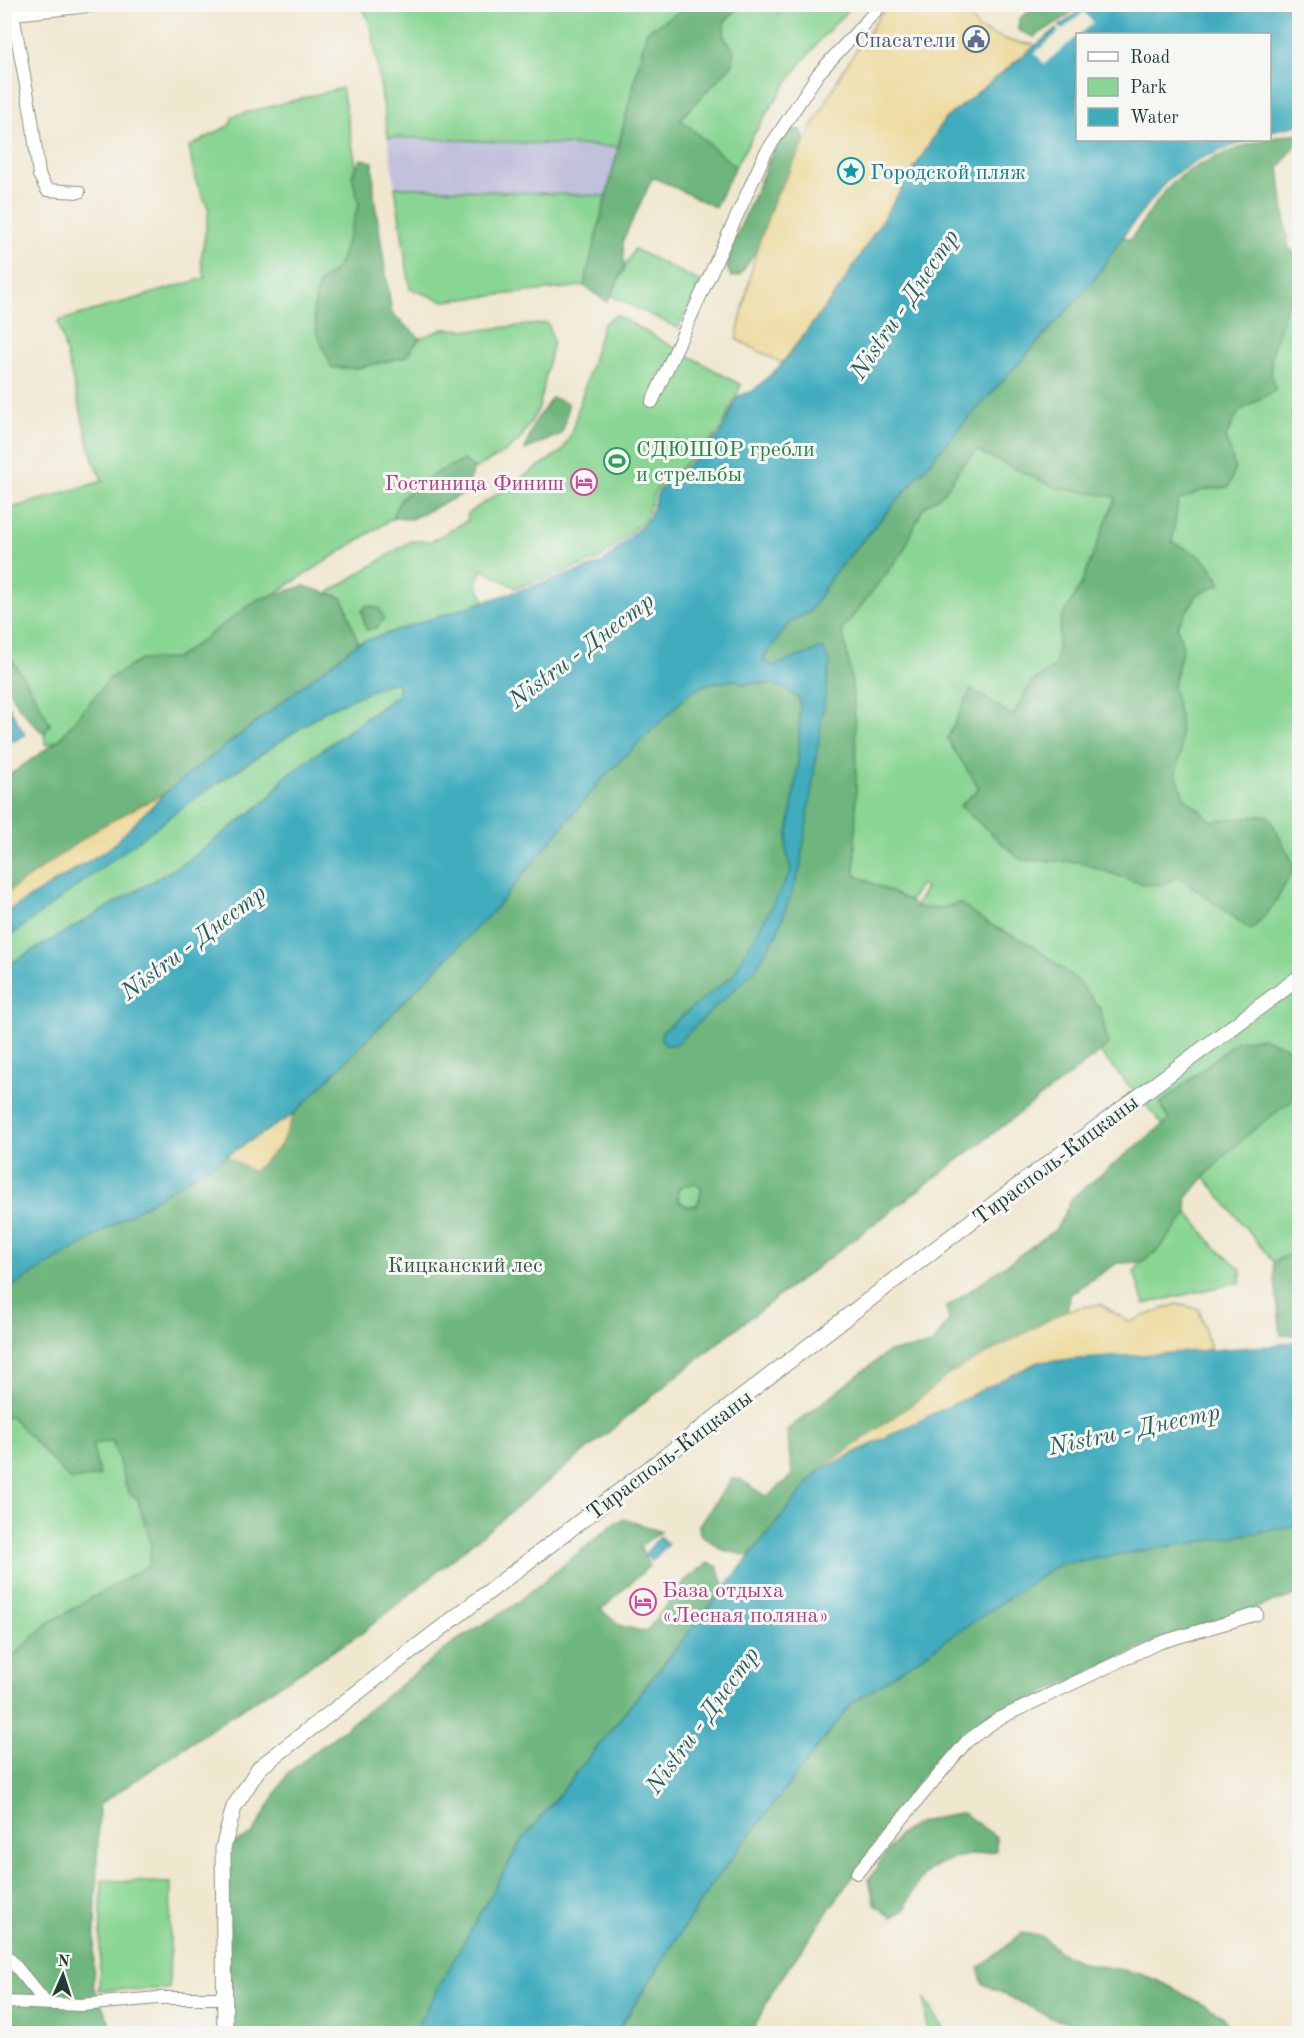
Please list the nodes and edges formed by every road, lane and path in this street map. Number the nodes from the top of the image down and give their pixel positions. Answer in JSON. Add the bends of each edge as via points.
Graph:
{"nodes":[{"id":1,"x":108,"y":4,"type":"edge"},
{"id":2,"x":882,"y":4,"type":"edge"},
{"id":3,"x":9,"y":15,"type":"edge"},
{"id":4,"x":79,"y":192,"type":"dead end"},
{"id":5,"x":652,"y":402,"type":"dead end"},
{"id":6,"x":1299,"y":977,"type":"edge"},
{"id":7,"x":1257,"y":1614,"type":"dead end"},
{"id":8,"x":857,"y":1873,"type":"dead end"},
{"id":9,"x":4,"y":1952,"type":"edge"},
{"id":10,"x":224,"y":1998,"type":"junction"},
{"id":11,"x":4,"y":2002,"type":"edge"},
{"id":12,"x":46,"y":2003,"type":"junction"},
{"id":13,"x":225,"y":2034,"type":"edge"}],
"edges":[{"from":1,"to":3,"type":"street"},
{"from":2,"to":5,"type":"street","via":[[818,74],[765,154]]},
{"from":3,"to":4,"type":"street","via":[[32,119],[39,176],[47,190]]},
{"from":6,"to":10,"type":"street","name":"Тирасполь-Кицканы","via":[[999,1200],[259,1768],[234,1808],[223,1848]]},
{"from":7,"to":8,"type":"street","via":[[1158,1643],[998,1719],[967,1741]]},
{"from":9,"to":12,"type":"street"},
{"from":10,"to":12,"type":"street"},
{"from":10,"to":13,"type":"street","name":"Тирасполь-Кицканы"},
{"from":11,"to":12,"type":"street"}]}
